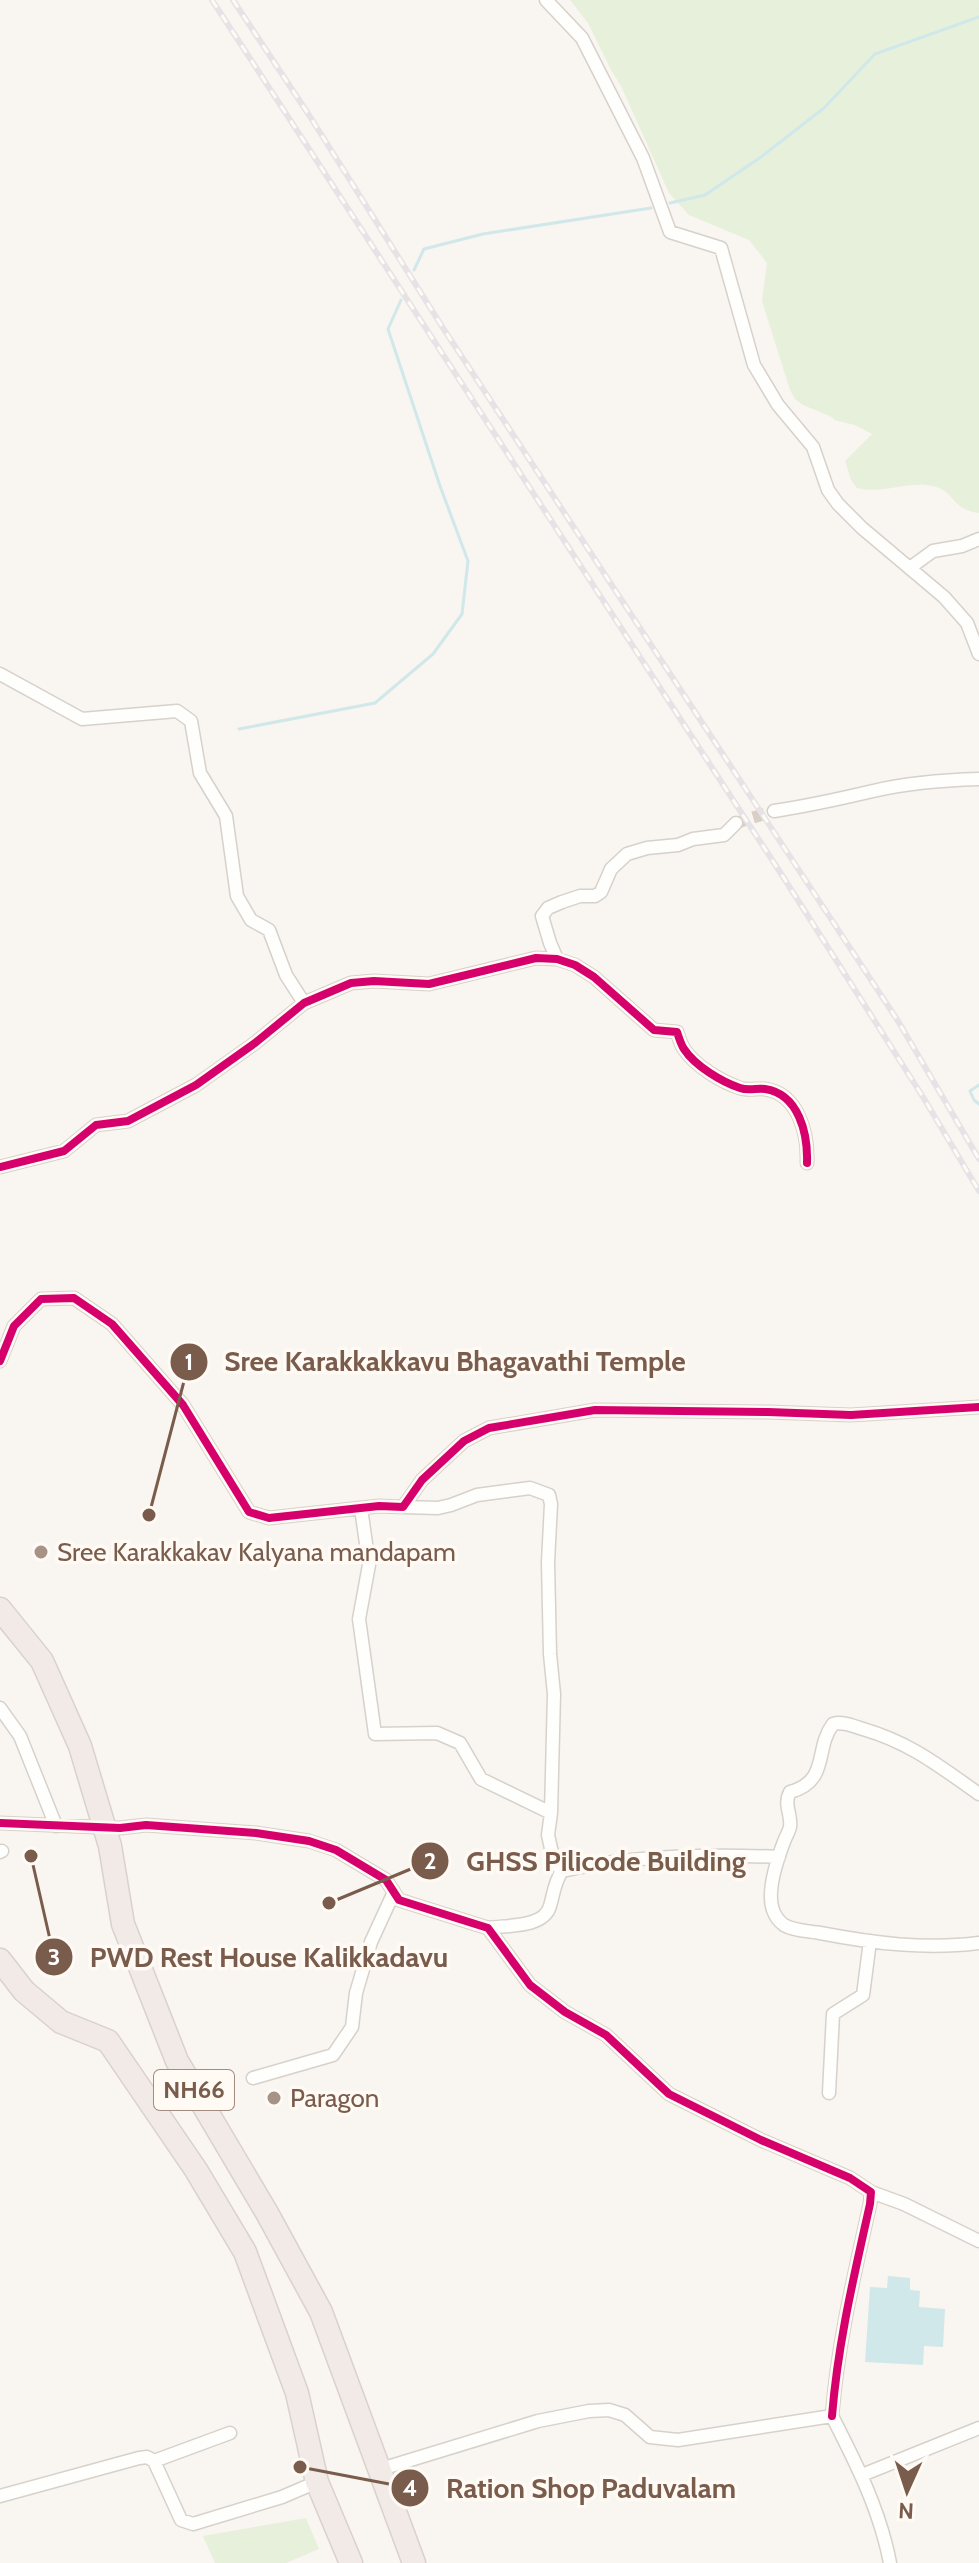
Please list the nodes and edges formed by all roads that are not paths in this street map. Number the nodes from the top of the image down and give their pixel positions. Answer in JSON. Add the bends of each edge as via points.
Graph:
{"nodes":[{"id":1,"x":546,"y":0,"type":"edge"},
{"id":2,"x":979,"y":539,"type":"edge"},
{"id":3,"x":911,"y":567,"type":"junction"},
{"id":4,"x":979,"y":654,"type":"edge"},
{"id":5,"x":0,"y":674,"type":"edge"},
{"id":6,"x":979,"y":779,"type":"edge"},
{"id":7,"x":774,"y":811,"type":"tunnel mouth"},
{"id":8,"x":736,"y":823,"type":"tunnel mouth"},
{"id":9,"x":557,"y":959,"type":"junction"},
{"id":10,"x":304,"y":1003,"type":"junction"},
{"id":11,"x":807,"y":1163,"type":"dead end"},
{"id":12,"x":0,"y":1167,"type":"edge"},
{"id":13,"x":0,"y":1361,"type":"edge"},
{"id":14,"x":979,"y":1407,"type":"edge"},
{"id":15,"x":403,"y":1507,"type":"junction"},
{"id":16,"x":361,"y":1508,"type":"junction"},
{"id":17,"x":0,"y":1609,"type":"edge"},
{"id":18,"x":0,"y":1708,"type":"edge"},
{"id":19,"x":979,"y":1794,"type":"edge"},
{"id":20,"x":551,"y":1813,"type":"junction"},
{"id":21,"x":0,"y":1823,"type":"edge"},
{"id":22,"x":56,"y":1826,"type":"junction"},
{"id":23,"x":104,"y":1827,"type":"junction"},
{"id":24,"x":779,"y":1857,"type":"junction"},
{"id":25,"x":562,"y":1871,"type":"junction"},
{"id":26,"x":394,"y":1892,"type":"junction"},
{"id":27,"x":488,"y":1928,"type":"junction"},
{"id":28,"x":870,"y":1941,"type":"junction"},
{"id":29,"x":979,"y":1943,"type":"edge"},
{"id":30,"x":0,"y":1960,"type":"edge"},
{"id":31,"x":253,"y":2078,"type":"dead end"},
{"id":32,"x":829,"y":2093,"type":"dead end"},
{"id":33,"x":871,"y":2192,"type":"junction"},
{"id":34,"x":979,"y":2241,"type":"edge"},
{"id":35,"x":832,"y":2416,"type":"junction"},
{"id":36,"x":979,"y":2428,"type":"edge"},
{"id":37,"x":230,"y":2433,"type":"dead end"},
{"id":38,"x":154,"y":2461,"type":"junction"},
{"id":39,"x":381,"y":2469,"type":"junction"},
{"id":40,"x":862,"y":2475,"type":"junction"},
{"id":41,"x":317,"y":2482,"type":"junction"},
{"id":42,"x":0,"y":2496,"type":"edge"},
{"id":43,"x":351,"y":2563,"type":"edge"},
{"id":44,"x":414,"y":2563,"type":"edge"},
{"id":45,"x":890,"y":2563,"type":"edge"}],
"edges":[{"from":1,"to":3,"type":"street","via":[[582,38],[643,158],[670,232],[721,248],[754,365],[813,447],[828,490],[862,528]]},
{"from":2,"to":3,"type":"street","via":[[933,551]]},
{"from":3,"to":4,"type":"street","via":[[967,623]]},
{"from":5,"to":10,"type":"street","via":[[82,719],[177,711],[191,721],[200,773],[226,816],[237,896],[251,920],[269,930],[286,975]]},
{"from":6,"to":7,"type":"street","via":[[914,784]]},
{"from":8,"to":9,"type":"street","via":[[724,835],[627,854],[611,869],[601,892],[548,908],[542,916]]},
{"from":9,"to":10,"type":"street","via":[[536,958],[429,984],[351,983]]},
{"from":9,"to":11,"type":"street","via":[[594,977],[654,1030],[677,1032],[683,1049],[721,1078],[788,1100],[808,1144]]},
{"from":10,"to":12,"type":"street","via":[[196,1085],[128,1121],[96,1125],[64,1151]]},
{"from":13,"to":16,"type":"street","via":[[14,1326],[41,1299],[74,1298],[112,1324],[183,1405],[249,1512],[269,1518]]},
{"from":14,"to":15,"type":"street","via":[[851,1415],[595,1410],[489,1428],[464,1441],[422,1480]]},
{"from":15,"to":16,"type":"street"},
{"from":15,"to":20,"type":"street","via":[[438,1508],[477,1495],[530,1488],[549,1495]]},
{"from":16,"to":20,"type":"street","via":[[369,1565],[359,1619],[375,1734],[437,1733],[460,1743],[481,1779]]},
{"from":17,"to":23,"type":"highway","number":"NH66","via":[[42,1661],[80,1746]]},
{"from":18,"to":22,"type":"street","via":[[20,1736]]},
{"from":19,"to":24,"type":"street","via":[[910,1746],[833,1724],[813,1778],[786,1799],[790,1826]]},
{"from":20,"to":25,"type":"street","via":[[550,1851]]},
{"from":21,"to":22,"type":"street"},
{"from":22,"to":23,"type":"street"},
{"from":23,"to":26,"type":"street","via":[[146,1825],[309,1841],[336,1850],[386,1880]]},
{"from":23,"to":39,"type":"highway","number":"NH66","via":[[123,1924],[177,2061],[321,2312]]},
{"from":24,"to":25,"type":"street","via":[[596,1863]]},
{"from":24,"to":28,"type":"street","via":[[771,1900],[779,1920],[786,1926]]},
{"from":25,"to":27,"type":"street","via":[[550,1910],[538,1921]]},
{"from":26,"to":27,"type":"street","via":[[399,1900]]},
{"from":26,"to":31,"type":"street","via":[[371,1942],[352,2027],[333,2055]]},
{"from":27,"to":33,"type":"street","via":[[530,1985],[606,2035],[669,2094]]},
{"from":28,"to":29,"type":"street"},
{"from":28,"to":32,"type":"street","via":[[863,1995],[833,2014]]},
{"from":30,"to":41,"type":"highway","number":"NH66","via":[[24,1991],[61,2022],[108,2041],[196,2170],[245,2252],[297,2393]]},
{"from":33,"to":34,"type":"street"},
{"from":33,"to":35,"type":"street","via":[[836,2363]]},
{"from":35,"to":39,"type":"street","via":[[678,2440],[650,2437],[625,2415],[589,2411],[538,2421]]},
{"from":35,"to":40,"type":"street"},
{"from":36,"to":40,"type":"street"},
{"from":37,"to":38,"type":"street"},
{"from":38,"to":41,"type":"street","via":[[181,2520],[193,2524]]},
{"from":38,"to":42,"type":"street","via":[[139,2458]]},
{"from":39,"to":44,"type":"highway","number":"NH66"},
{"from":40,"to":45,"type":"street"},
{"from":41,"to":43,"type":"highway","number":"NH66"}]}
